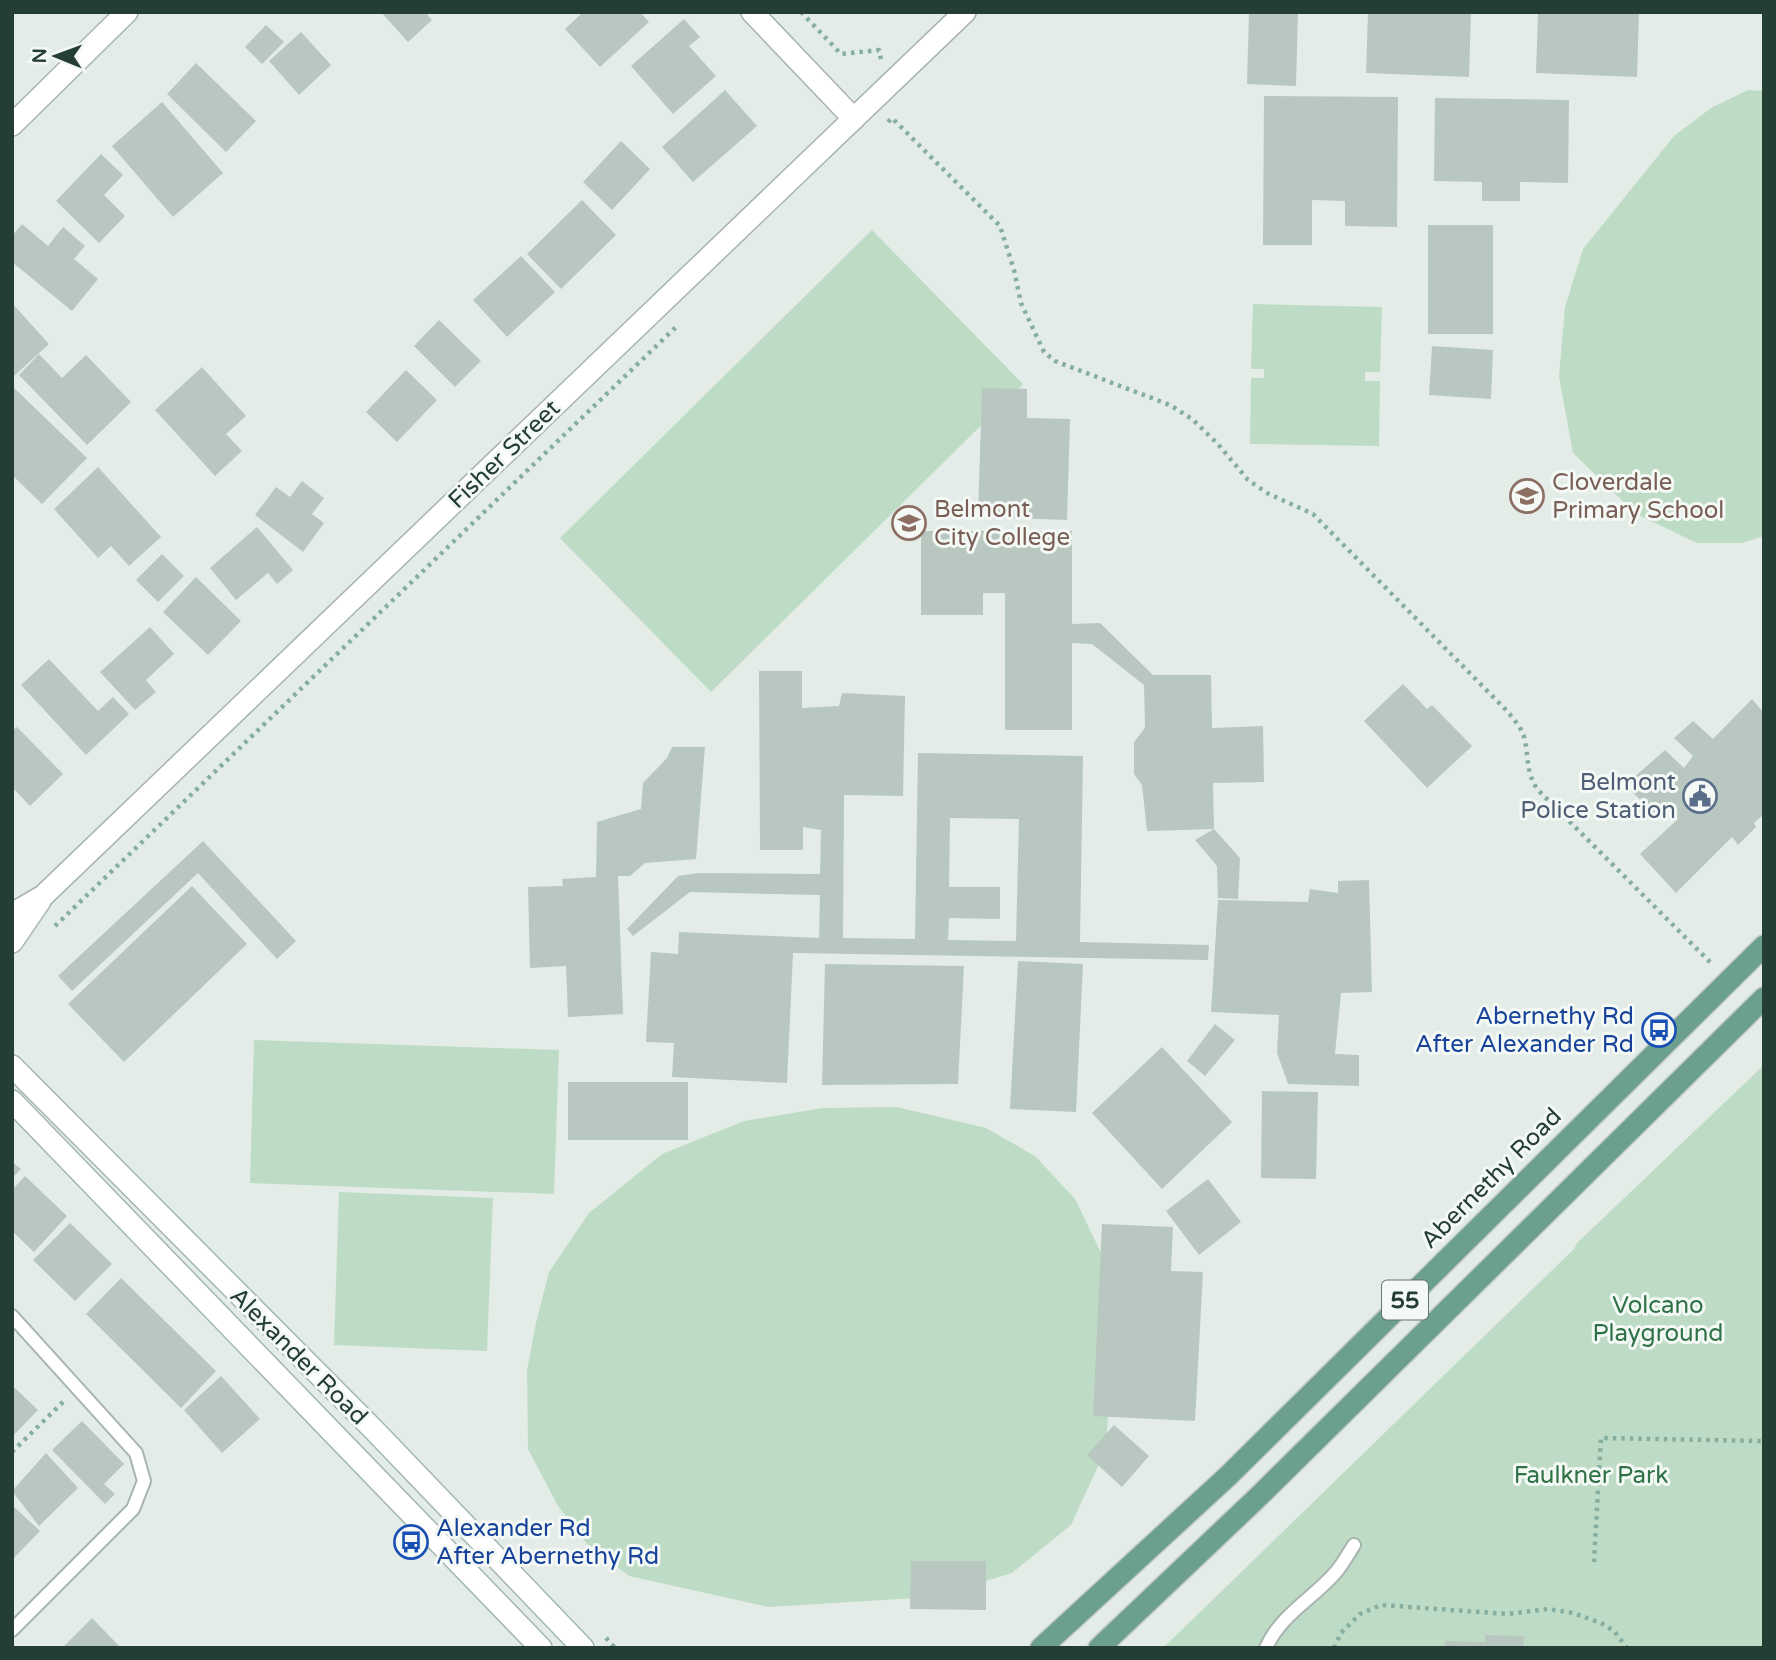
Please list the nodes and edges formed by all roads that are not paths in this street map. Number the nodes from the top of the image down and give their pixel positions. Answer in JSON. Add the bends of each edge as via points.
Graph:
{"nodes":[{"id":1,"x":127,"y":12,"type":"edge"},
{"id":2,"x":752,"y":12,"type":"edge"},
{"id":3,"x":965,"y":12,"type":"edge"},
{"id":4,"x":854,"y":119,"type":"junction"},
{"id":5,"x":12,"y":125,"type":"edge"},
{"id":6,"x":43,"y":896,"type":"junction"},
{"id":7,"x":12,"y":914,"type":"edge"},
{"id":8,"x":12,"y":942,"type":"edge"},
{"id":9,"x":1764,"y":946,"type":"edge"},
{"id":10,"x":1764,"y":998,"type":"edge"},
{"id":11,"x":12,"y":1066,"type":"edge"},
{"id":12,"x":12,"y":1101,"type":"edge"},
{"id":13,"x":12,"y":1316,"type":"edge"},
{"id":14,"x":1354,"y":1545,"type":"dead end"},
{"id":15,"x":12,"y":1630,"type":"edge"},
{"id":16,"x":541,"y":1648,"type":"edge"},
{"id":17,"x":583,"y":1648,"type":"edge"},
{"id":18,"x":1041,"y":1648,"type":"edge"},
{"id":19,"x":1099,"y":1648,"type":"edge"},
{"id":20,"x":1266,"y":1648,"type":"edge"}],
"edges":[{"from":1,"to":5,"type":"street"},
{"from":2,"to":4,"type":"street"},
{"from":3,"to":4,"type":"street","name":"Fisher Street"},
{"from":4,"to":6,"type":"street","name":"Fisher Street"},
{"from":6,"to":7,"type":"street","name":"Fisher Street"},
{"from":6,"to":8,"type":"street","name":"Fisher Street"},
{"from":9,"to":18,"type":"main road","name":"Abernethy Road","number":"55","via":[[1228,1476]]},
{"from":10,"to":19,"type":"main road","number":"55"},
{"from":11,"to":17,"type":"street","name":"Alexander Road"},
{"from":12,"to":16,"type":"street","name":"Alexander Road"},
{"from":13,"to":15,"type":"lane","via":[[136,1453],[144,1481],[132,1509]]},
{"from":14,"to":20,"type":"lane","via":[[1336,1572],[1294,1609]]}]}
